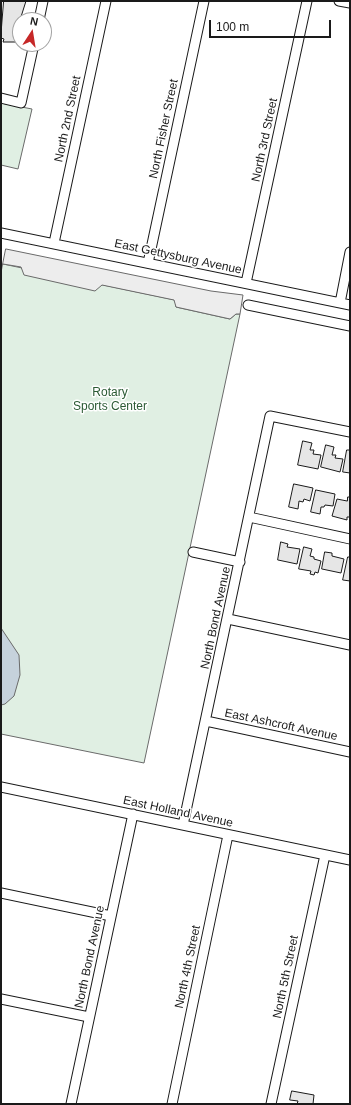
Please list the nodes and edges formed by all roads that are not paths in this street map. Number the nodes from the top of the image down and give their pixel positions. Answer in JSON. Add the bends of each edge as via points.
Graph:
{"nodes":[{"id":1,"x":43,"y":1,"type":"edge"},
{"id":2,"x":106,"y":1,"type":"edge"},
{"id":3,"x":204,"y":1,"type":"edge"},
{"id":4,"x":307,"y":1,"type":"edge"},
{"id":5,"x":339,"y":1,"type":"edge"},
{"id":6,"x":350,"y":3,"type":"edge"},
{"id":7,"x":41,"y":12,"type":"edge"},
{"id":8,"x":32,"y":52,"type":"edge"},
{"id":9,"x":1,"y":98,"type":"edge"},
{"id":10,"x":1,"y":233,"type":"edge"},
{"id":11,"x":54,"y":243,"type":"junction"},
{"id":12,"x":350,"y":252,"type":"edge"},
{"id":13,"x":148,"y":263,"type":"junction"},
{"id":14,"x":246,"y":283,"type":"junction"},
{"id":15,"x":340,"y":303,"type":"junction"},
{"id":16,"x":248,"y":304,"type":"dead end"},
{"id":17,"x":350,"y":305,"type":"edge"},
{"id":18,"x":350,"y":326,"type":"edge"},
{"id":19,"x":350,"y":432,"type":"edge"},
{"id":20,"x":250,"y":517,"type":"junction"},
{"id":21,"x":350,"y":539,"type":"edge"},
{"id":22,"x":193,"y":552,"type":"dead end"},
{"id":23,"x":240,"y":562,"type":"junction"},
{"id":24,"x":228,"y":619,"type":"junction"},
{"id":25,"x":350,"y":645,"type":"edge"},
{"id":26,"x":206,"y":721,"type":"junction"},
{"id":27,"x":350,"y":752,"type":"edge"},
{"id":28,"x":1,"y":787,"type":"edge"},
{"id":29,"x":133,"y":814,"type":"junction"},
{"id":30,"x":183,"y":825,"type":"junction"},
{"id":31,"x":228,"y":835,"type":"junction"},
{"id":32,"x":325,"y":855,"type":"junction"},
{"id":33,"x":350,"y":860,"type":"edge"},
{"id":34,"x":1,"y":893,"type":"edge"},
{"id":35,"x":111,"y":916,"type":"junction"},
{"id":36,"x":1,"y":999,"type":"edge"},
{"id":37,"x":89,"y":1017,"type":"junction"},
{"id":38,"x":71,"y":1104,"type":"edge"},
{"id":39,"x":172,"y":1104,"type":"edge"},
{"id":40,"x":271,"y":1104,"type":"edge"}],
"edges":[{"from":1,"to":7,"type":"street"},
{"from":2,"to":11,"type":"street","name":"North 2nd Street"},
{"from":3,"to":13,"type":"street","name":"North Fisher Street"},
{"from":4,"to":14,"type":"street","name":"North 3rd Street"},
{"from":5,"to":6,"type":"street"},
{"from":8,"to":9,"type":"street","via":[[20,103]]},
{"from":10,"to":11,"type":"street","name":"East Gettysburg Avenue"},
{"from":11,"to":13,"type":"street","name":"East Gettysburg Avenue"},
{"from":12,"to":15,"type":"street"},
{"from":13,"to":14,"type":"street","name":"East Gettysburg Avenue"},
{"from":14,"to":15,"type":"street","name":"East Gettysburg Avenue"},
{"from":15,"to":17,"type":"street","name":"East Gettysburg Avenue"},
{"from":16,"to":18,"type":"street"},
{"from":19,"to":20,"type":"street","name":"North Bond Avenue","via":[[270,416]]},
{"from":20,"to":21,"type":"street"},
{"from":20,"to":23,"type":"street","name":"North Bond Avenue"},
{"from":22,"to":23,"type":"street"},
{"from":23,"to":24,"type":"street","name":"North Bond Avenue"},
{"from":24,"to":25,"type":"street"},
{"from":24,"to":26,"type":"street","name":"North Bond Avenue"},
{"from":26,"to":27,"type":"street","name":"East Ashcroft Avenue"},
{"from":26,"to":30,"type":"street","name":"North Bond Avenue"},
{"from":28,"to":29,"type":"street","name":"East Holland Avenue"},
{"from":29,"to":30,"type":"street","name":"East Holland Avenue"},
{"from":29,"to":35,"type":"street","name":"North Bond Avenue"},
{"from":30,"to":31,"type":"street","name":"East Holland Avenue"},
{"from":31,"to":32,"type":"street","name":"East Holland Avenue"},
{"from":31,"to":39,"type":"street","name":"North 4th Street"},
{"from":32,"to":33,"type":"street","name":"East Holland Avenue"},
{"from":32,"to":40,"type":"street","name":"North 5th Street"},
{"from":34,"to":35,"type":"street"},
{"from":35,"to":37,"type":"street","name":"North Bond Avenue"},
{"from":36,"to":37,"type":"street"},
{"from":37,"to":38,"type":"street","name":"North Bond Avenue"}]}
